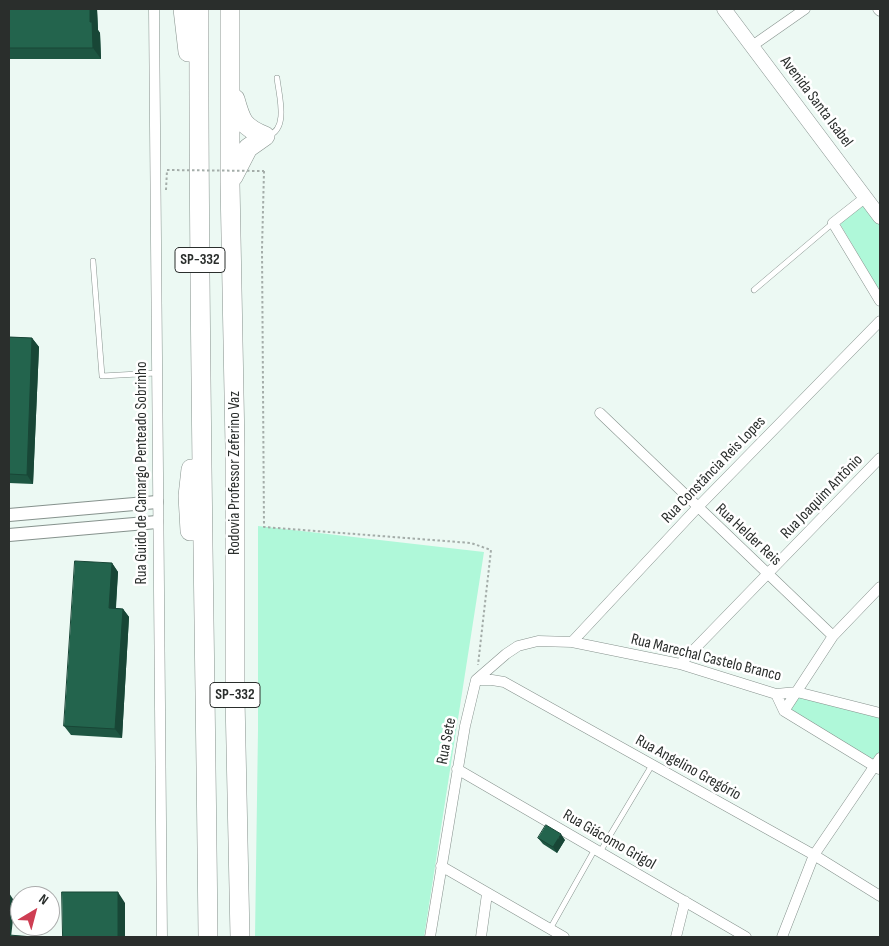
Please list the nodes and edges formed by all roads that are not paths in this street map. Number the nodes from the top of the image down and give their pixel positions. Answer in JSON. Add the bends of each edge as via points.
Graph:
{"nodes":[{"id":1,"x":154,"y":9,"type":"edge"},
{"id":2,"x":183,"y":9,"type":"edge"},
{"id":3,"x":199,"y":9,"type":"edge"},
{"id":4,"x":230,"y":9,"type":"edge"},
{"id":5,"x":724,"y":9,"type":"edge"},
{"id":6,"x":805,"y":9,"type":"edge"},
{"id":7,"x":752,"y":46,"type":"junction"},
{"id":8,"x":277,"y":78,"type":"dead end"},
{"id":9,"x":230,"y":82,"type":"junction"},
{"id":10,"x":198,"y":133,"type":"junction"},
{"id":11,"x":265,"y":136,"type":"junction"},
{"id":12,"x":230,"y":183,"type":"junction"},
{"id":13,"x":866,"y":197,"type":"junction"},
{"id":14,"x":880,"y":217,"type":"edge"},
{"id":15,"x":833,"y":223,"type":"junction"},
{"id":16,"x":93,"y":261,"type":"dead end"},
{"id":17,"x":754,"y":290,"type":"dead end"},
{"id":18,"x":880,"y":301,"type":"edge"},
{"id":19,"x":880,"y":321,"type":"edge"},
{"id":20,"x":156,"y":373,"type":"junction"},
{"id":21,"x":600,"y":413,"type":"dead end"},
{"id":22,"x":880,"y":458,"type":"edge"},
{"id":23,"x":157,"y":502,"type":"junction"},
{"id":24,"x":697,"y":508,"type":"junction"},
{"id":25,"x":9,"y":515,"type":"edge"},
{"id":26,"x":158,"y":522,"type":"junction"},
{"id":27,"x":9,"y":535,"type":"edge"},
{"id":28,"x":768,"y":574,"type":"junction"},
{"id":29,"x":880,"y":587,"type":"edge"},
{"id":30,"x":832,"y":636,"type":"junction"},
{"id":31,"x":572,"y":642,"type":"junction"},
{"id":32,"x":680,"y":664,"type":"junction"},
{"id":33,"x":476,"y":680,"type":"junction"},
{"id":34,"x":796,"y":692,"type":"junction"},
{"id":35,"x":776,"y":694,"type":"junction"},
{"id":36,"x":784,"y":711,"type":"junction"},
{"id":37,"x":880,"y":713,"type":"edge"},
{"id":38,"x":652,"y":765,"type":"junction"},
{"id":39,"x":879,"y":765,"type":"edge"},
{"id":40,"x":457,"y":769,"type":"junction"},
{"id":41,"x":598,"y":850,"type":"junction"},
{"id":42,"x":814,"y":855,"type":"junction"},
{"id":43,"x":441,"y":866,"type":"junction"},
{"id":44,"x":487,"y":894,"type":"junction"},
{"id":45,"x":880,"y":896,"type":"edge"},
{"id":46,"x":685,"y":900,"type":"junction"},
{"id":47,"x":550,"y":929,"type":"junction"},
{"id":48,"x":162,"y":937,"type":"edge"},
{"id":49,"x":208,"y":937,"type":"edge"},
{"id":50,"x":240,"y":937,"type":"edge"},
{"id":51,"x":430,"y":937,"type":"edge"},
{"id":52,"x":481,"y":937,"type":"edge"},
{"id":53,"x":564,"y":937,"type":"edge"},
{"id":54,"x":676,"y":937,"type":"edge"},
{"id":55,"x":746,"y":937,"type":"edge"},
{"id":56,"x":782,"y":937,"type":"edge"}],
"edges":[{"from":1,"to":20,"type":"street","name":"Rua Guido de Camargo Penteado Sobrinho"},
{"from":2,"to":10,"type":"highway"},
{"from":3,"to":10,"type":"highway","name":"Rodovia Professor Zeferino Vaz","number":"SP-332"},
{"from":4,"to":9,"type":"highway","name":"Rodovia Professor Zeferino Vaz","number":"SP-332"},
{"from":5,"to":7,"type":"main road","name":"Avenida Santa Isabel"},
{"from":6,"to":7,"type":"street"},
{"from":7,"to":13,"type":"main road","name":"Avenida Santa Isabel"},
{"from":8,"to":11,"type":"lane","via":[[280,124],[277,132]]},
{"from":9,"to":11,"type":"highway","via":[[245,126]]},
{"from":9,"to":12,"type":"highway","name":"Rodovia Professor Zeferino Vaz","number":"SP-332"},
{"from":10,"to":49,"type":"highway","name":"Rodovia Professor Zeferino Vaz","number":"SP-332"},
{"from":11,"to":12,"type":"highway","via":[[248,148]]},
{"from":12,"to":50,"type":"highway","name":"Rodovia Professor Zeferino Vaz","number":"SP-332"},
{"from":13,"to":14,"type":"main road","name":"Avenida Santa Isabel"},
{"from":13,"to":15,"type":"street"},
{"from":15,"to":17,"type":"lane"},
{"from":15,"to":18,"type":"street"},
{"from":16,"to":20,"type":"lane","via":[[102,376]]},
{"from":19,"to":24,"type":"street","name":"Rua Constância Reis Lopes"},
{"from":20,"to":23,"type":"street","name":"Rua Guido de Camargo Penteado Sobrinho"},
{"from":21,"to":24,"type":"street","name":"Rua Helder Reis"},
{"from":22,"to":28,"type":"street","name":"Rua Joaquim Antônio"},
{"from":23,"to":25,"type":"street"},
{"from":23,"to":26,"type":"street","name":"Rua Guido de Camargo Penteado Sobrinho"},
{"from":24,"to":28,"type":"street","name":"Rua Helder Reis"},
{"from":24,"to":31,"type":"street","name":"Rua Constância Reis Lopes"},
{"from":26,"to":27,"type":"street"},
{"from":26,"to":48,"type":"street","name":"Rua Guido de Camargo Penteado Sobrinho"},
{"from":28,"to":30,"type":"street","name":"Rua Helder Reis"},
{"from":28,"to":32,"type":"street","name":"Rua Joaquim Antônio"},
{"from":29,"to":30,"type":"street"},
{"from":30,"to":34,"type":"street"},
{"from":31,"to":32,"type":"street","name":"Rua Marechal Castelo Branco"},
{"from":31,"to":33,"type":"street","name":"Rua Marechal Castelo Branco","via":[[538,641],[518,646]]},
{"from":32,"to":35,"type":"street","name":"Rua Marechal Castelo Branco"},
{"from":33,"to":38,"type":"street","name":"Rua Angelino Gregório","via":[[504,682]]},
{"from":33,"to":40,"type":"street","name":"Rua Sete"},
{"from":34,"to":35,"type":"street","name":"Rua Marechal Castelo Branco"},
{"from":34,"to":36,"type":"street"},
{"from":34,"to":37,"type":"street","name":"Rua Marechal Castelo Branco"},
{"from":35,"to":36,"type":"street"},
{"from":36,"to":39,"type":"street"},
{"from":38,"to":41,"type":"lane"},
{"from":38,"to":42,"type":"street","name":"Rua Angelino Gregório"},
{"from":39,"to":42,"type":"street"},
{"from":40,"to":41,"type":"street","name":"Rua Giácomo Grigol"},
{"from":40,"to":43,"type":"street","name":"Rua Sete"},
{"from":41,"to":46,"type":"street","name":"Rua Giácomo Grigol"},
{"from":41,"to":47,"type":"lane"},
{"from":42,"to":45,"type":"street","name":"Rua Angelino Gregório"},
{"from":42,"to":56,"type":"street"},
{"from":43,"to":44,"type":"street"},
{"from":43,"to":51,"type":"street","name":"Rua Sete"},
{"from":44,"to":47,"type":"street"},
{"from":44,"to":52,"type":"street"},
{"from":46,"to":54,"type":"street"},
{"from":46,"to":55,"type":"street","name":"Rua Giácomo Grigol"},
{"from":47,"to":53,"type":"street"}]}
